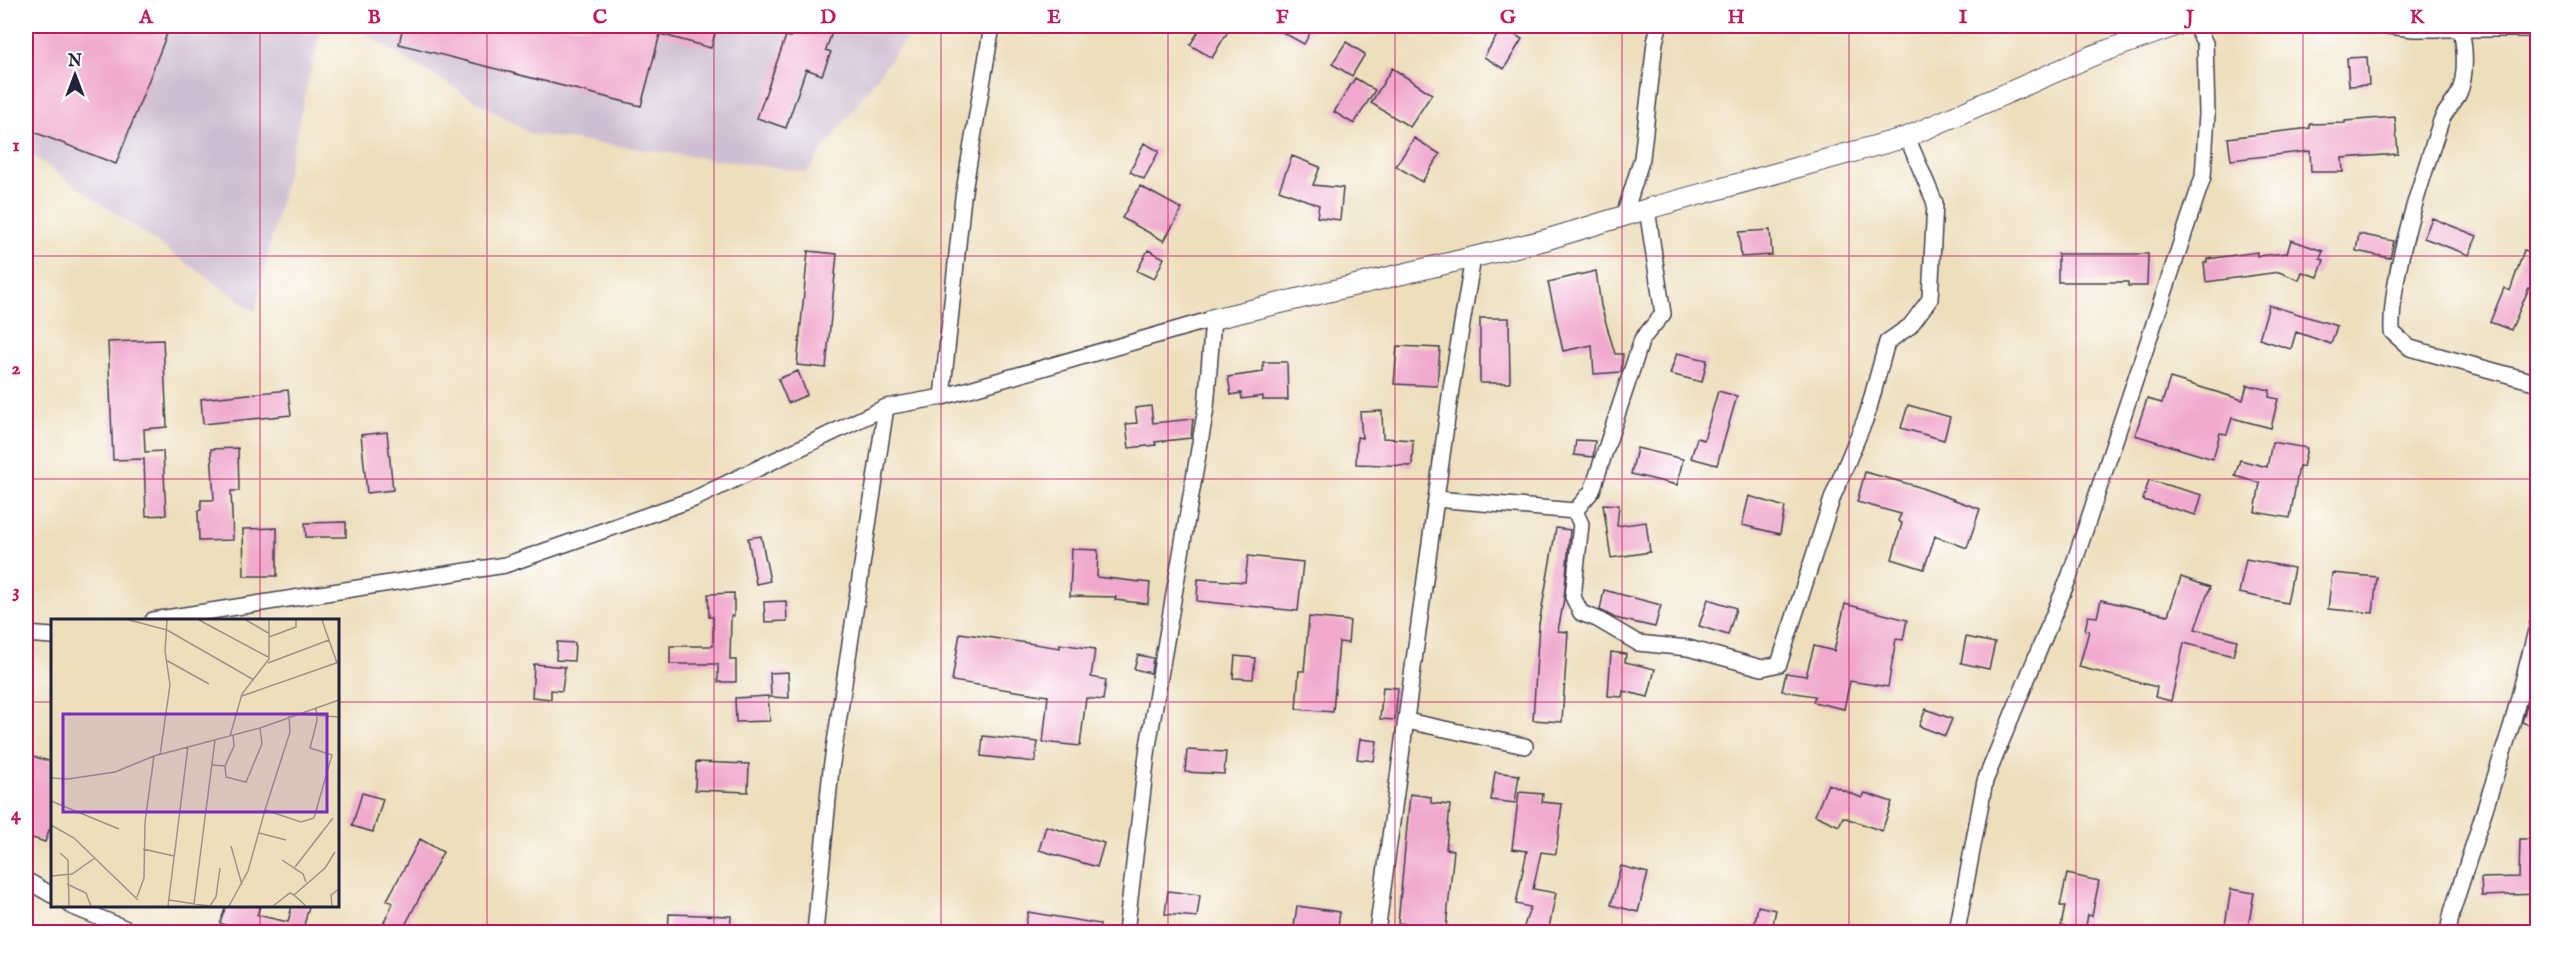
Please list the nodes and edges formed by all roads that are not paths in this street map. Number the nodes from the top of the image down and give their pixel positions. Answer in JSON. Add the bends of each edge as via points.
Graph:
{"nodes":[{"id":1,"x":992,"y":26,"type":"edge"},
{"id":2,"x":1659,"y":26,"type":"edge"},
{"id":3,"x":2175,"y":26,"type":"edge"},
{"id":4,"x":2195,"y":26,"type":"edge"},
{"id":5,"x":2388,"y":26,"type":"edge"},
{"id":6,"x":2460,"y":27,"type":"edge"},
{"id":7,"x":2538,"y":29,"type":"edge"},
{"id":8,"x":1907,"y":137,"type":"junction"},
{"id":9,"x":1647,"y":209,"type":"junction"},
{"id":10,"x":1624,"y":216,"type":"junction"},
{"id":11,"x":1473,"y":258,"type":"junction"},
{"id":12,"x":1213,"y":319,"type":"junction"},
{"id":13,"x":2538,"y":383,"type":"edge"},
{"id":14,"x":942,"y":397,"type":"junction"},
{"id":15,"x":886,"y":406,"type":"junction"},
{"id":16,"x":1436,"y":499,"type":"junction"},
{"id":17,"x":1575,"y":511,"type":"junction"},
{"id":18,"x":166,"y":619,"type":"edge"},
{"id":19,"x":2538,"y":623,"type":"edge"},
{"id":20,"x":26,"y":634,"type":"edge"},
{"id":21,"x":51,"y":636,"type":"edge"},
{"id":22,"x":1407,"y":721,"type":"junction"},
{"id":23,"x":1525,"y":746,"type":"dead end"},
{"id":24,"x":26,"y":880,"type":"edge"},
{"id":25,"x":51,"y":894,"type":"edge"},
{"id":26,"x":73,"y":907,"type":"edge"},
{"id":27,"x":1958,"y":932,"type":"edge"},
{"id":28,"x":134,"y":933,"type":"edge"},
{"id":29,"x":815,"y":933,"type":"edge"},
{"id":30,"x":1126,"y":933,"type":"edge"},
{"id":31,"x":1377,"y":933,"type":"edge"},
{"id":32,"x":2448,"y":933,"type":"edge"}],
"edges":[{"from":1,"to":14,"type":"street","via":[[963,197]]},
{"from":2,"to":10,"type":"street","via":[[1642,158]]},
{"from":3,"to":8,"type":"street","via":[[2094,56]]},
{"from":4,"to":27,"type":"street","via":[[2205,43],[2207,114],[2203,177],[2070,574],[1985,781]]},
{"from":5,"to":6,"type":"street"},
{"from":6,"to":7,"type":"street"},
{"from":6,"to":13,"type":"street","via":[[2464,69],[2459,93],[2441,120],[2408,235],[2391,309],[2392,332],[2410,348]]},
{"from":8,"to":9,"type":"street"},
{"from":8,"to":17,"type":"street","via":[[1935,203],[1930,299],[1910,326],[1887,342],[1867,415],[1833,496],[1779,664],[1762,668],[1688,648],[1638,643],[1581,612],[1573,597],[1581,524]]},
{"from":9,"to":10,"type":"street"},
{"from":9,"to":17,"type":"street","via":[[1663,314],[1642,339],[1592,491]]},
{"from":10,"to":11,"type":"street"},
{"from":11,"to":12,"type":"street"},
{"from":11,"to":16,"type":"street"},
{"from":12,"to":14,"type":"street"},
{"from":12,"to":30,"type":"street","via":[[1206,408],[1148,746]]},
{"from":14,"to":15,"type":"street"},
{"from":15,"to":18,"type":"street","via":[[694,500],[506,565]]},
{"from":15,"to":29,"type":"street","via":[[831,769]]},
{"from":16,"to":17,"type":"street"},
{"from":16,"to":22,"type":"street"},
{"from":19,"to":32,"type":"street","via":[[2512,724]]},
{"from":20,"to":21,"type":"street"},
{"from":22,"to":23,"type":"street"},
{"from":22,"to":31,"type":"street"},
{"from":24,"to":25,"type":"street"},
{"from":26,"to":28,"type":"street"}]}
